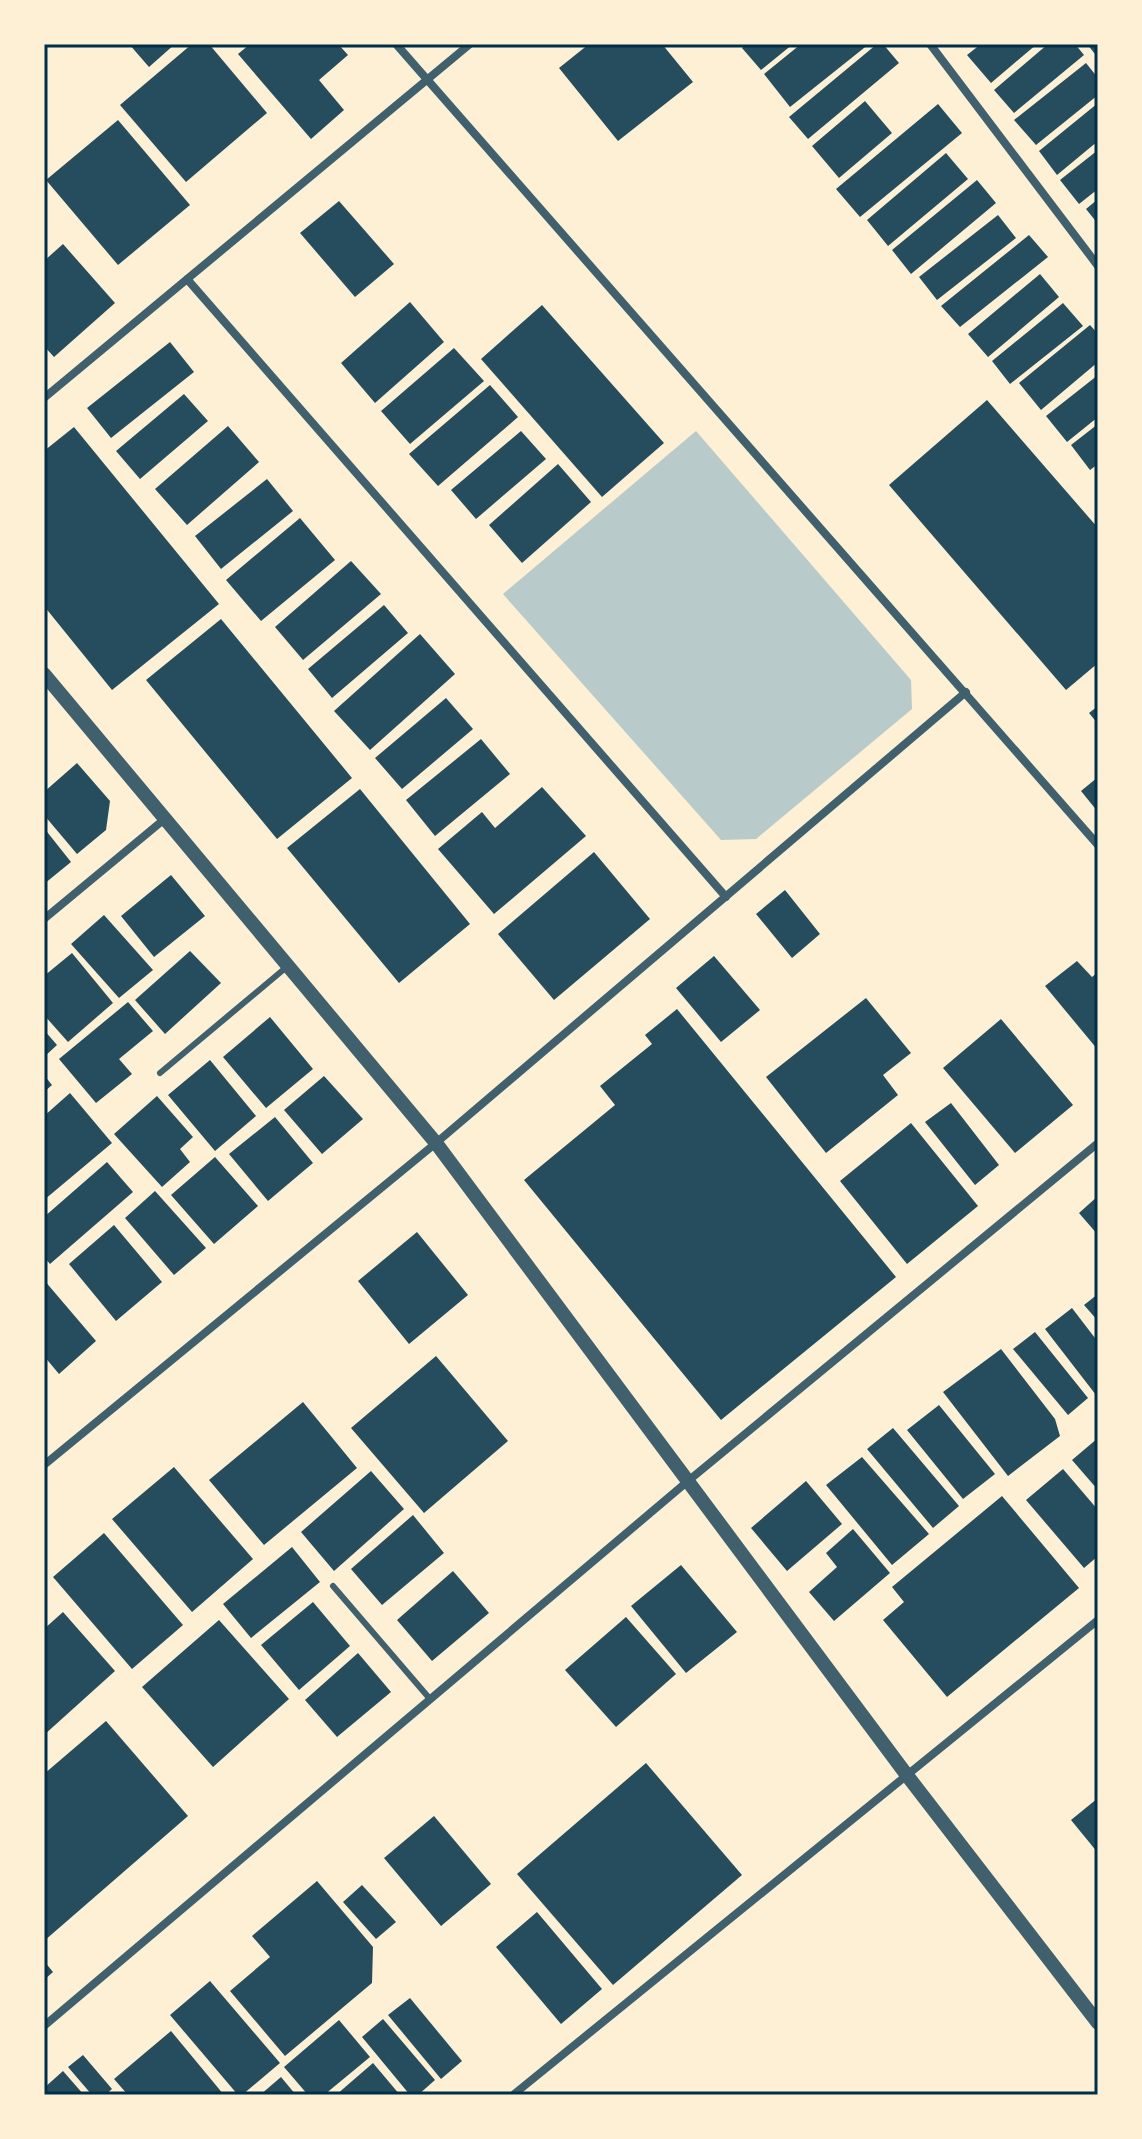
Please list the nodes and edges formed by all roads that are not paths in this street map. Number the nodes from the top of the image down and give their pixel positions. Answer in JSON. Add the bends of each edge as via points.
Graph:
{"nodes":[{"id":1,"x":396,"y":44,"type":"edge"},
{"id":2,"x":470,"y":44,"type":"edge"},
{"id":3,"x":930,"y":44,"type":"edge"},
{"id":4,"x":427,"y":78,"type":"junction"},
{"id":5,"x":1098,"y":266,"type":"edge"},
{"id":6,"x":187,"y":279,"type":"junction"},
{"id":7,"x":44,"y":398,"type":"edge"},
{"id":8,"x":44,"y":674,"type":"edge"},
{"id":9,"x":966,"y":692,"type":"junction"},
{"id":10,"x":167,"y":817,"type":"junction"},
{"id":11,"x":1098,"y":845,"type":"edge"},
{"id":12,"x":726,"y":897,"type":"junction"},
{"id":13,"x":44,"y":919,"type":"edge"},
{"id":14,"x":289,"y":965,"type":"junction"},
{"id":15,"x":160,"y":1073,"type":"dead end"},
{"id":16,"x":436,"y":1143,"type":"junction"},
{"id":17,"x":1098,"y":1143,"type":"edge"},
{"id":18,"x":44,"y":1465,"type":"edge"},
{"id":19,"x":688,"y":1481,"type":"junction"},
{"id":20,"x":333,"y":1586,"type":"dead end"},
{"id":21,"x":1098,"y":1620,"type":"edge"},
{"id":22,"x":430,"y":1699,"type":"junction"},
{"id":23,"x":906,"y":1774,"type":"junction"},
{"id":24,"x":1098,"y":2023,"type":"edge"},
{"id":25,"x":44,"y":2026,"type":"edge"},
{"id":26,"x":513,"y":2095,"type":"edge"}],
"edges":[{"from":1,"to":4,"type":"street"},
{"from":2,"to":4,"type":"street"},
{"from":3,"to":5,"type":"street"},
{"from":4,"to":6,"type":"street"},
{"from":4,"to":9,"type":"street"},
{"from":6,"to":7,"type":"street"},
{"from":6,"to":12,"type":"street"},
{"from":8,"to":10,"type":"street"},
{"from":9,"to":11,"type":"street"},
{"from":9,"to":12,"type":"street"},
{"from":10,"to":13,"type":"street"},
{"from":10,"to":14,"type":"street"},
{"from":12,"to":16,"type":"street"},
{"from":14,"to":15,"type":"lane"},
{"from":14,"to":16,"type":"street"},
{"from":16,"to":18,"type":"street"},
{"from":16,"to":19,"type":"street"},
{"from":17,"to":19,"type":"street"},
{"from":19,"to":22,"type":"street"},
{"from":19,"to":23,"type":"street"},
{"from":20,"to":22,"type":"lane"},
{"from":21,"to":23,"type":"street"},
{"from":22,"to":25,"type":"street"},
{"from":23,"to":24,"type":"street"},
{"from":23,"to":26,"type":"street"}]}
